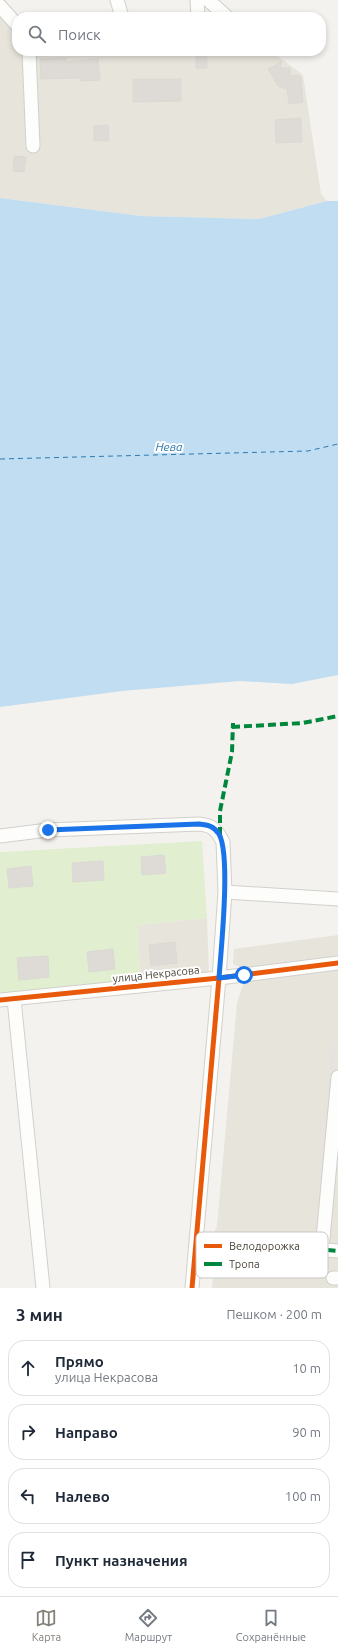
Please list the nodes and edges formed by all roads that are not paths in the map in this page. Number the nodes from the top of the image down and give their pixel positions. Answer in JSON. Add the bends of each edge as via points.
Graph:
{"nodes":[{"id":1,"x":118,"y":0,"type":"edge"},
{"id":2,"x":197,"y":0,"type":"edge"},
{"id":3,"x":208,"y":0,"type":"edge"},
{"id":4,"x":0,"y":6,"type":"edge"},
{"id":5,"x":121,"y":12,"type":"edge"},
{"id":6,"x":198,"y":12,"type":"edge"},
{"id":7,"x":221,"y":12,"type":"edge"},
{"id":8,"x":12,"y":19,"type":"edge"},
{"id":9,"x":29,"y":56,"type":"edge"},
{"id":10,"x":33,"y":146,"type":"dead end"},
{"id":11,"x":0,"y":836,"type":"edge"},
{"id":12,"x":225,"y":892,"type":"junction"},
{"id":13,"x":338,"y":898,"type":"edge"},
{"id":14,"x":338,"y":963,"type":"edge"},
{"id":15,"x":219,"y":978,"type":"junction"},
{"id":16,"x":14,"y":998,"type":"junction"},
{"id":17,"x":0,"y":1000,"type":"edge"},
{"id":18,"x":338,"y":1077,"type":"edge"},
{"id":19,"x":336,"y":1110,"type":"edge"},
{"id":20,"x":333,"y":1177,"type":"edge"},
{"id":21,"x":197,"y":1232,"type":"edge"},
{"id":22,"x":325,"y":1232,"type":"edge"},
{"id":23,"x":196,"y":1239,"type":"edge"},
{"id":24,"x":328,"y":1250,"type":"edge"},
{"id":25,"x":338,"y":1251,"type":"edge"},
{"id":26,"x":43,"y":1288,"type":"edge"},
{"id":27,"x":192,"y":1288,"type":"edge"}],
"edges":[{"from":1,"to":5,"type":"street"},
{"from":2,"to":6,"type":"street"},
{"from":3,"to":7,"type":"street"},
{"from":4,"to":8,"type":"street"},
{"from":9,"to":10,"type":"street"},
{"from":11,"to":12,"type":"street","via":[[48,830],[209,825],[215,829],[223,842]]},
{"from":12,"to":13,"type":"street"},
{"from":12,"to":15,"type":"street"},
{"from":14,"to":15,"type":"street","name":"улица Некрасова"},
{"from":15,"to":16,"type":"street","name":"улица Некрасова"},
{"from":15,"to":21,"type":"street"},
{"from":16,"to":17,"type":"street","name":"улица Некрасова"},
{"from":16,"to":26,"type":"street"},
{"from":18,"to":19,"type":"street"},
{"from":19,"to":20,"type":"street"},
{"from":20,"to":22,"type":"street"},
{"from":23,"to":27,"type":"street"},
{"from":24,"to":25,"type":"street"}]}
